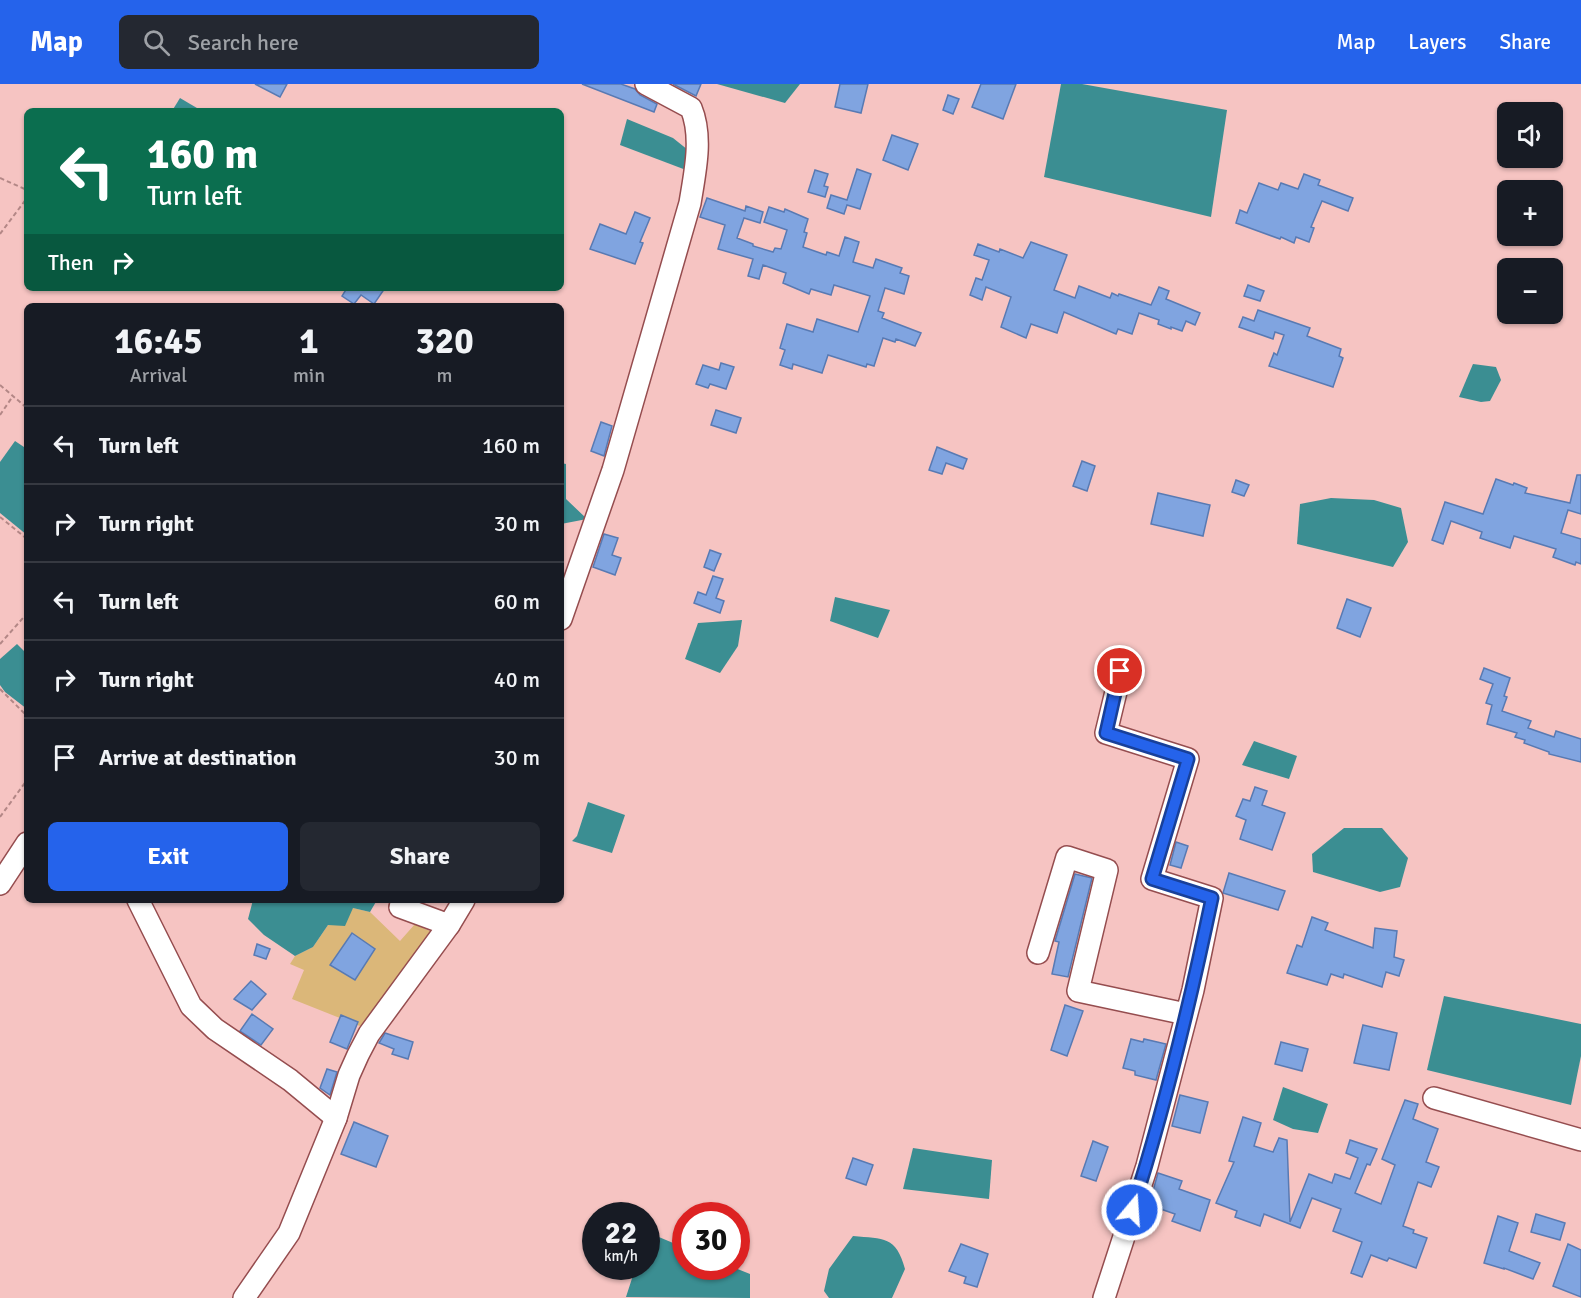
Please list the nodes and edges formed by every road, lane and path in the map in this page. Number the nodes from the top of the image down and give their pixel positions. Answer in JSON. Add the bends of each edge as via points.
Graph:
{"nodes":[{"id":1,"x":646,"y":84,"type":"edge"},
{"id":2,"x":0,"y":178,"type":"edge"},
{"id":3,"x":24,"y":189,"type":"edge"},
{"id":4,"x":24,"y":202,"type":"edge"},
{"id":5,"x":0,"y":234,"type":"edge"},
{"id":6,"x":0,"y":385,"type":"edge"},
{"id":7,"x":13,"y":396,"type":"junction"},
{"id":8,"x":24,"y":405,"type":"edge"},
{"id":9,"x":0,"y":416,"type":"edge"},
{"id":10,"x":0,"y":517,"type":"edge"},
{"id":11,"x":24,"y":536,"type":"edge"},
{"id":12,"x":564,"y":610,"type":"edge"},
{"id":13,"x":24,"y":618,"type":"edge"},
{"id":14,"x":0,"y":645,"type":"edge"},
{"id":15,"x":1120,"y":671,"type":"dead end"},
{"id":16,"x":0,"y":689,"type":"edge"},
{"id":17,"x":24,"y":713,"type":"edge"},
{"id":18,"x":24,"y":784,"type":"edge"},
{"id":19,"x":0,"y":817,"type":"edge"},
{"id":20,"x":24,"y":848,"type":"edge"},
{"id":21,"x":0,"y":884,"type":"edge"},
{"id":22,"x":139,"y":903,"type":"edge"},
{"id":23,"x":462,"y":903,"type":"edge"},
{"id":24,"x":400,"y":907,"type":"dead end"},
{"id":25,"x":449,"y":924,"type":"junction"},
{"id":26,"x":1038,"y":953,"type":"dead end"},
{"id":27,"x":1186,"y":1014,"type":"junction"},
{"id":28,"x":1434,"y":1098,"type":"dead end"},
{"id":29,"x":336,"y":1118,"type":"junction"},
{"id":30,"x":1581,"y":1140,"type":"edge"},
{"id":31,"x":244,"y":1298,"type":"edge"},
{"id":32,"x":1104,"y":1298,"type":"edge"}],
"edges":[{"from":1,"to":12,"type":"street","via":[[691,108],[697,133],[696,167],[690,203],[613,470]]},
{"from":2,"to":3,"type":"path"},
{"from":4,"to":5,"type":"path"},
{"from":6,"to":7,"type":"path"},
{"from":7,"to":8,"type":"path"},
{"from":7,"to":9,"type":"path"},
{"from":10,"to":11,"type":"path"},
{"from":13,"to":14,"type":"path"},
{"from":15,"to":27,"type":"street","via":[[1106,733],[1188,759],[1152,879],[1212,898]]},
{"from":16,"to":17,"type":"path"},
{"from":18,"to":19,"type":"path"},
{"from":20,"to":21,"type":"street"},
{"from":22,"to":29,"type":"street","via":[[190,1006],[215,1029],[290,1080]]},
{"from":23,"to":25,"type":"street"},
{"from":24,"to":25,"type":"street"},
{"from":25,"to":29,"type":"street","via":[[369,1035],[349,1075]]},
{"from":26,"to":27,"type":"street","via":[[1067,857],[1107,870],[1078,991]]},
{"from":27,"to":32,"type":"street","via":[[1147,1166]]},
{"from":28,"to":30,"type":"street"},
{"from":29,"to":31,"type":"street","via":[[289,1233]]}]}
